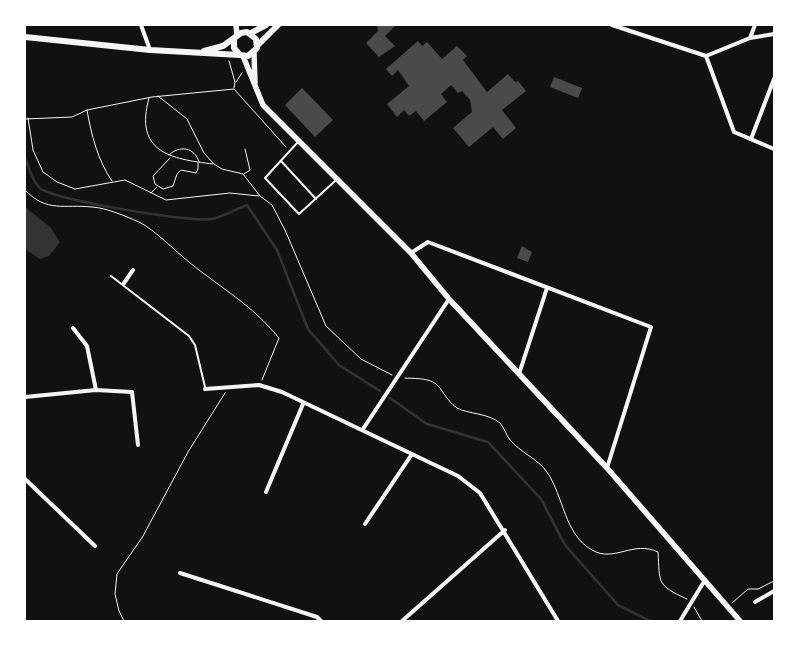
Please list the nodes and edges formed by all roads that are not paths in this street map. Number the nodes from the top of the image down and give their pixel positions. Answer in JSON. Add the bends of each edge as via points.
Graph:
{"nodes":[{"id":1,"x":141,"y":25,"type":"edge"},
{"id":2,"x":236,"y":25,"type":"edge"},
{"id":3,"x":266,"y":25,"type":"edge"},
{"id":4,"x":278,"y":25,"type":"edge"},
{"id":5,"x":612,"y":25,"type":"edge"},
{"id":6,"x":755,"y":25,"type":"edge"},
{"id":7,"x":248,"y":30,"type":"edge"},
{"id":8,"x":774,"y":34,"type":"edge"},
{"id":9,"x":25,"y":37,"type":"edge"},
{"id":10,"x":235,"y":38,"type":"junction"},
{"id":11,"x":750,"y":38,"type":"junction"},
{"id":12,"x":258,"y":45,"type":"junction"},
{"id":13,"x":150,"y":50,"type":"junction"},
{"id":14,"x":200,"y":52,"type":"junction"},
{"id":15,"x":254,"y":53,"type":"junction"},
{"id":16,"x":242,"y":56,"type":"junction"},
{"id":17,"x":706,"y":56,"type":"junction"},
{"id":18,"x":774,"y":79,"type":"edge"},
{"id":19,"x":254,"y":83,"type":"junction"},
{"id":20,"x":751,"y":139,"type":"junction"},
{"id":21,"x":299,"y":141,"type":"junction"},
{"id":22,"x":774,"y":149,"type":"edge"},
{"id":23,"x":281,"y":161,"type":"junction"},
{"id":24,"x":337,"y":179,"type":"junction"},
{"id":25,"x":316,"y":199,"type":"junction"},
{"id":26,"x":411,"y":253,"type":"junction"},
{"id":27,"x":133,"y":270,"type":"dead end"},
{"id":28,"x":111,"y":276,"type":"dead end"},
{"id":29,"x":124,"y":283,"type":"junction"},
{"id":30,"x":547,"y":288,"type":"junction"},
{"id":31,"x":449,"y":300,"type":"junction"},
{"id":32,"x":73,"y":328,"type":"dead end"},
{"id":33,"x":519,"y":375,"type":"junction"},
{"id":34,"x":205,"y":389,"type":"joint"},
{"id":35,"x":96,"y":390,"type":"junction"},
{"id":36,"x":25,"y":397,"type":"edge"},
{"id":37,"x":303,"y":404,"type":"junction"},
{"id":38,"x":362,"y":429,"type":"junction"},
{"id":39,"x":138,"y":445,"type":"dead end"},
{"id":40,"x":412,"y":454,"type":"junction"},
{"id":41,"x":607,"y":468,"type":"junction"},
{"id":42,"x":25,"y":479,"type":"edge"},
{"id":43,"x":266,"y":492,"type":"dead end"},
{"id":44,"x":365,"y":524,"type":"dead end"},
{"id":45,"x":505,"y":530,"type":"junction"},
{"id":46,"x":95,"y":546,"type":"dead end"},
{"id":47,"x":180,"y":573,"type":"dead end"},
{"id":48,"x":705,"y":580,"type":"junction"},
{"id":49,"x":774,"y":591,"type":"edge"},
{"id":50,"x":755,"y":602,"type":"dead end"},
{"id":51,"x":321,"y":621,"type":"edge"},
{"id":52,"x":402,"y":621,"type":"edge"},
{"id":53,"x":558,"y":621,"type":"edge"},
{"id":54,"x":680,"y":621,"type":"edge"},
{"id":55,"x":740,"y":621,"type":"edge"}],
"edges":[{"from":1,"to":13,"type":"street"},
{"from":2,"to":10,"type":"main road"},
{"from":3,"to":7,"type":"main road"},
{"from":4,"to":12,"type":"main road"},
{"from":5,"to":17,"type":"street"},
{"from":6,"to":11,"type":"street"},
{"from":7,"to":10,"type":"main road"},
{"from":7,"to":12,"type":"main road"},
{"from":8,"to":11,"type":"street"},
{"from":9,"to":13,"type":"main road"},
{"from":10,"to":14,"type":"main road"},
{"from":10,"to":16,"type":"main road","via":[[234,48]]},
{"from":11,"to":17,"type":"street"},
{"from":12,"to":15,"type":"main road"},
{"from":13,"to":14,"type":"main road"},
{"from":14,"to":16,"type":"main road"},
{"from":15,"to":16,"type":"main road"},
{"from":15,"to":19,"type":"main road"},
{"from":16,"to":19,"type":"main road"},
{"from":17,"to":20,"type":"street","via":[[734,132]]},
{"from":18,"to":20,"type":"street"},
{"from":19,"to":21,"type":"main road","via":[[263,106]]},
{"from":20,"to":22,"type":"street"},
{"from":21,"to":23,"type":"lane"},
{"from":21,"to":24,"type":"main road"},
{"from":23,"to":25,"type":"lane"},
{"from":23,"to":25,"type":"lane","via":[[265,178],[299,214]]},
{"from":24,"to":25,"type":"lane"},
{"from":24,"to":26,"type":"main road"},
{"from":26,"to":30,"type":"street","via":[[428,242]]},
{"from":26,"to":31,"type":"main road"},
{"from":27,"to":29,"type":"street"},
{"from":28,"to":29,"type":"lane"},
{"from":29,"to":34,"type":"lane","via":[[195,345]]},
{"from":30,"to":33,"type":"street"},
{"from":30,"to":41,"type":"street","via":[[651,327]]},
{"from":31,"to":33,"type":"main road"},
{"from":31,"to":38,"type":"street"},
{"from":32,"to":35,"type":"street","via":[[87,346]]},
{"from":33,"to":41,"type":"main road"},
{"from":34,"to":37,"type":"street","via":[[261,386],[282,392]]},
{"from":35,"to":36,"type":"street"},
{"from":35,"to":39,"type":"street","via":[[132,392]]},
{"from":37,"to":38,"type":"street"},
{"from":37,"to":43,"type":"street"},
{"from":38,"to":40,"type":"street"},
{"from":40,"to":44,"type":"street"},
{"from":40,"to":45,"type":"street","via":[[458,476],[480,493]]},
{"from":41,"to":48,"type":"main road"},
{"from":42,"to":46,"type":"street"},
{"from":45,"to":52,"type":"street"},
{"from":45,"to":53,"type":"street"},
{"from":47,"to":51,"type":"street"},
{"from":48,"to":54,"type":"street"},
{"from":48,"to":55,"type":"main road"},
{"from":49,"to":50,"type":"street"}]}
